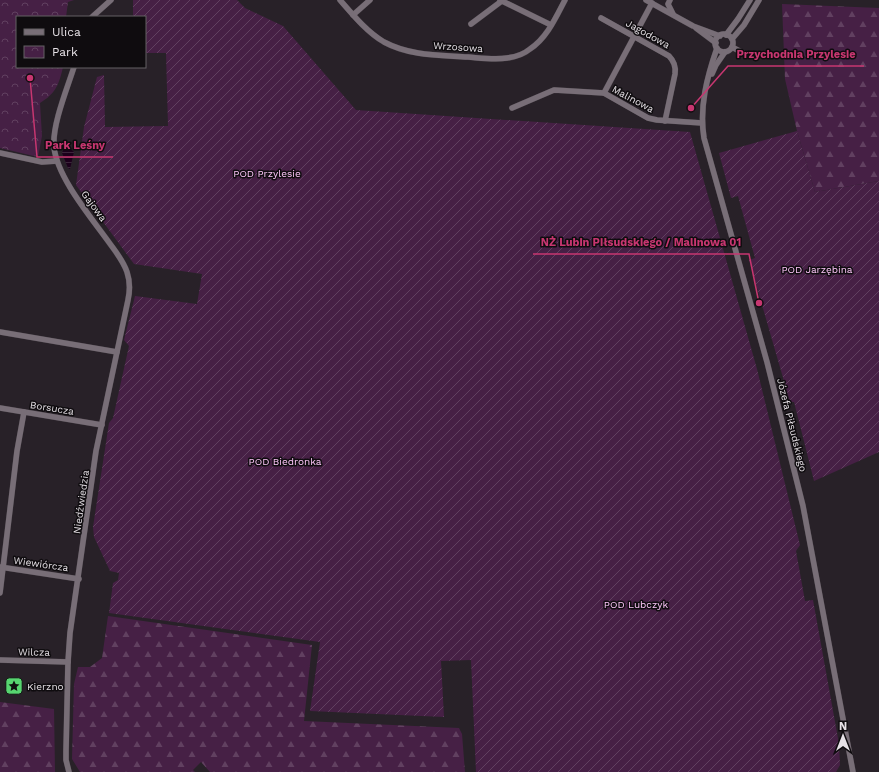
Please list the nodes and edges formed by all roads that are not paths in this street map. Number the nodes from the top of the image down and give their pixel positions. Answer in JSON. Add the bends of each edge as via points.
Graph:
{"nodes":[{"id":1,"x":111,"y":0,"type":"edge"},
{"id":2,"x":340,"y":0,"type":"edge"},
{"id":3,"x":370,"y":0,"type":"edge"},
{"id":4,"x":502,"y":0,"type":"edge"},
{"id":5,"x":565,"y":0,"type":"edge"},
{"id":6,"x":670,"y":0,"type":"edge"},
{"id":7,"x":750,"y":0,"type":"edge"},
{"id":8,"x":759,"y":0,"type":"edge"},
{"id":9,"x":649,"y":2,"type":"edge"},
{"id":10,"x":673,"y":14,"type":"junction"},
{"id":11,"x":353,"y":15,"type":"junction"},
{"id":12,"x":93,"y":16,"type":"edge"},
{"id":13,"x":601,"y":18,"type":"dead end"},
{"id":14,"x":471,"y":24,"type":"dead end"},
{"id":15,"x":551,"y":25,"type":"junction"},
{"id":16,"x":693,"y":26,"type":"junction"},
{"id":17,"x":726,"y":35,"type":"junction"},
{"id":18,"x":634,"y":36,"type":"junction"},
{"id":19,"x":720,"y":36,"type":"junction"},
{"id":20,"x":732,"y":39,"type":"junction"},
{"id":21,"x":716,"y":45,"type":"junction"},
{"id":22,"x":732,"y":47,"type":"junction"},
{"id":23,"x":725,"y":52,"type":"junction"},
{"id":24,"x":743,"y":53,"type":"dead end"},
{"id":25,"x":74,"y":68,"type":"edge"},
{"id":26,"x":706,"y":87,"type":"junction"},
{"id":27,"x":604,"y":93,"type":"junction"},
{"id":28,"x":512,"y":108,"type":"dead end"},
{"id":29,"x":665,"y":121,"type":"junction"},
{"id":30,"x":702,"y":123,"type":"junction"},
{"id":31,"x":0,"y":153,"type":"edge"},
{"id":32,"x":57,"y":161,"type":"junction"},
{"id":33,"x":0,"y":332,"type":"edge"},
{"id":34,"x":117,"y":352,"type":"junction"},
{"id":35,"x":0,"y":408,"type":"edge"},
{"id":36,"x":24,"y":412,"type":"junction"},
{"id":37,"x":102,"y":425,"type":"junction"},
{"id":38,"x":2,"y":567,"type":"edge"},
{"id":39,"x":78,"y":579,"type":"junction"},
{"id":40,"x":0,"y":593,"type":"edge"},
{"id":41,"x":0,"y":660,"type":"edge"},
{"id":42,"x":68,"y":662,"type":"junction"},
{"id":43,"x":69,"y":772,"type":"edge"},
{"id":44,"x":853,"y":772,"type":"edge"}],
"edges":[{"from":1,"to":12,"type":"street"},
{"from":2,"to":11,"type":"street","name":"Wrzosowa"},
{"from":3,"to":11,"type":"street"},
{"from":4,"to":14,"type":"street"},
{"from":4,"to":15,"type":"street"},
{"from":5,"to":15,"type":"street","name":"Wrzosowa"},
{"from":6,"to":10,"type":"street","via":[[668,4]]},
{"from":7,"to":17,"type":"street"},
{"from":8,"to":20,"type":"street","via":[[741,30]]},
{"from":9,"to":10,"type":"street"},
{"from":9,"to":18,"type":"street"},
{"from":10,"to":16,"type":"street"},
{"from":11,"to":15,"type":"street","name":"Wrzosowa","via":[[373,34],[402,50],[420,54],[492,59],[512,57],[530,50],[544,37]]},
{"from":13,"to":18,"type":"street","name":"Jagodowa"},
{"from":16,"to":19,"type":"street"},
{"from":16,"to":21,"type":"street"},
{"from":17,"to":19,"type":"street"},
{"from":17,"to":20,"type":"street"},
{"from":18,"to":27,"type":"street"},
{"from":18,"to":29,"type":"street","name":"Jagodowa","via":[[669,56],[676,69]]},
{"from":19,"to":21,"type":"street"},
{"from":20,"to":22,"type":"street"},
{"from":21,"to":23,"type":"street","via":[[720,51]]},
{"from":21,"to":26,"type":"street","name":"Józefa Piłsudskiego"},
{"from":22,"to":23,"type":"street"},
{"from":22,"to":24,"type":"street"},
{"from":23,"to":26,"type":"street","name":"Józefa Piłsudskiego"},
{"from":25,"to":32,"type":"street","name":"Gajowa","via":[[54,130]]},
{"from":26,"to":30,"type":"street","name":"Józefa Piłsudskiego"},
{"from":27,"to":28,"type":"street","name":"Malinowa","via":[[554,90]]},
{"from":27,"to":29,"type":"street","name":"Malinowa","via":[[648,118]]},
{"from":29,"to":30,"type":"street","name":"Malinowa"},
{"from":30,"to":44,"type":"street","name":"Józefa Piłsudskiego","via":[[704,138],[769,368],[803,506]]},
{"from":31,"to":32,"type":"street","via":[[42,162]]},
{"from":32,"to":34,"type":"street","name":"Gajowa","via":[[71,189],[121,258],[127,272],[129,294]]},
{"from":33,"to":34,"type":"street"},
{"from":34,"to":37,"type":"street","name":"Niedźwiedzia"},
{"from":35,"to":36,"type":"street","name":"Borsucza"},
{"from":36,"to":37,"type":"street","name":"Borsucza"},
{"from":36,"to":38,"type":"street"},
{"from":37,"to":39,"type":"street","name":"Niedźwiedzia"},
{"from":38,"to":39,"type":"street","name":"Wiewiórcza"},
{"from":38,"to":40,"type":"street"},
{"from":39,"to":42,"type":"street","name":"Niedźwiedzia"},
{"from":41,"to":42,"type":"street","name":"Wilcza"},
{"from":42,"to":43,"type":"street","name":"Niedźwiedzia","via":[[66,760]]}]}
